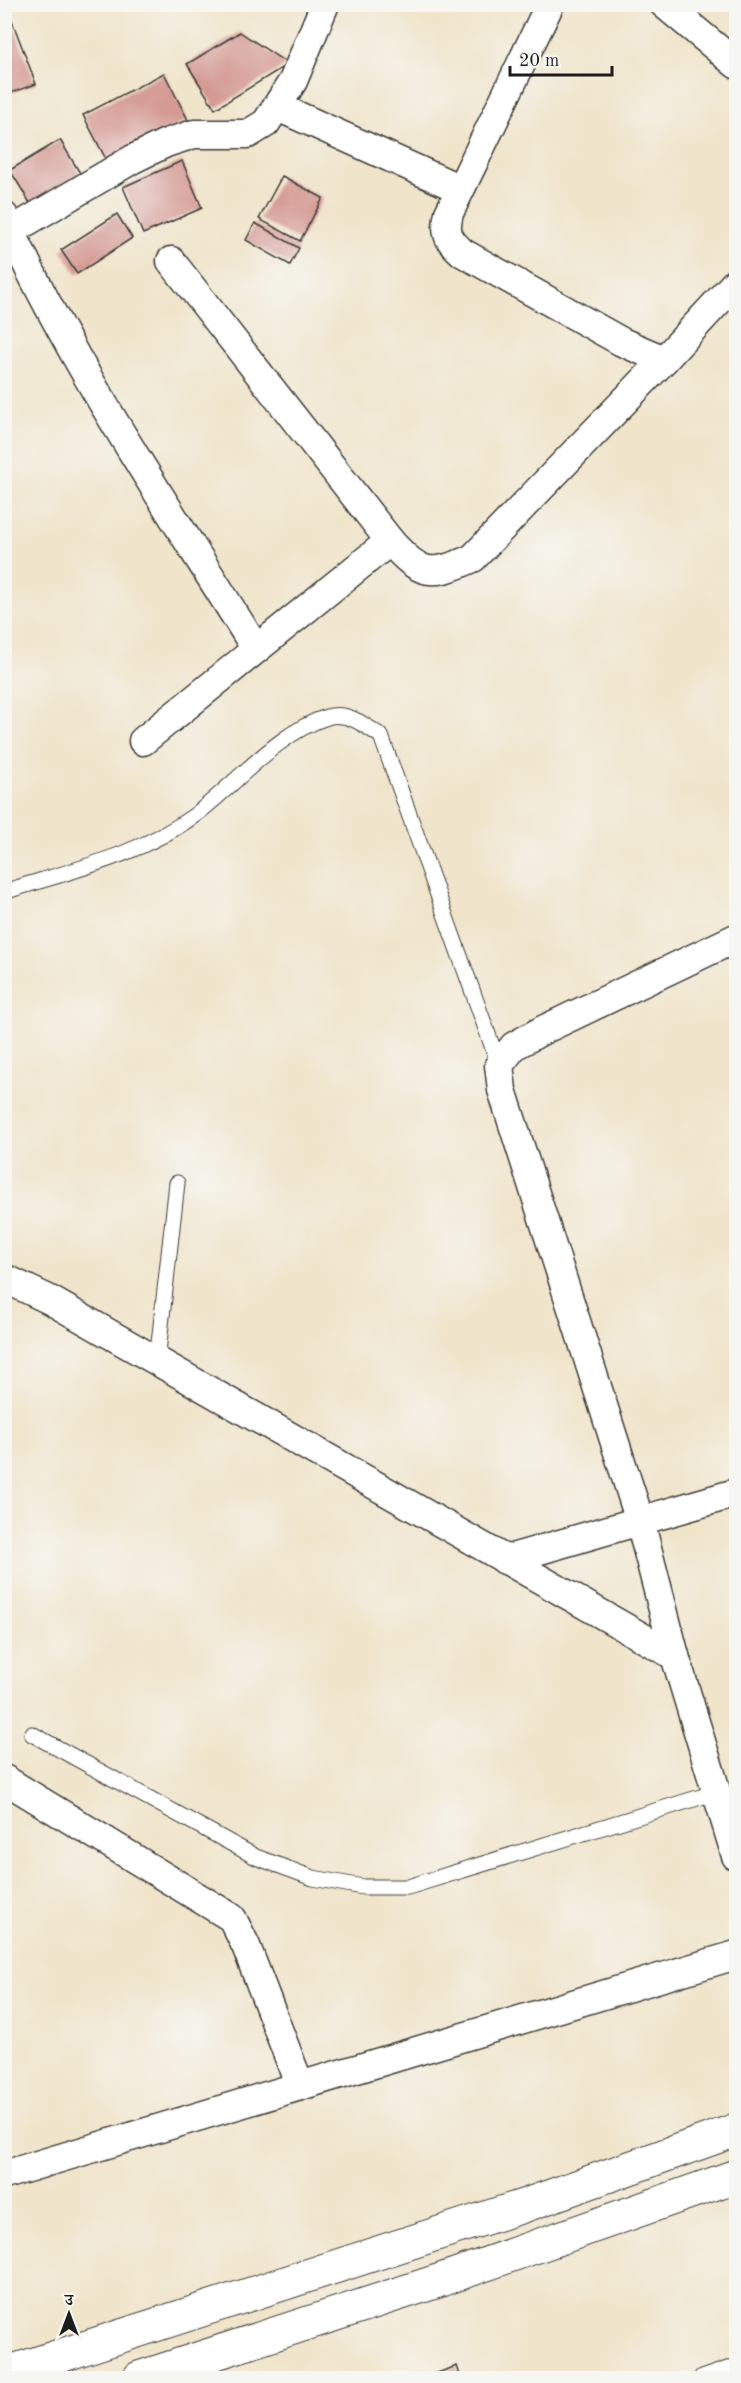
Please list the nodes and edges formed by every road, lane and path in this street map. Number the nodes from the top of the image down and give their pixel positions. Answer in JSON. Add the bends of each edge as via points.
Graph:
{"nodes":[{"id":1,"x":325,"y":4,"type":"edge"},
{"id":2,"x":550,"y":4,"type":"edge"},
{"id":3,"x":664,"y":4,"type":"edge"},
{"id":4,"x":736,"y":64,"type":"edge"},
{"id":5,"x":278,"y":107,"type":"junction"},
{"id":6,"x":460,"y":189,"type":"junction"},
{"id":7,"x":8,"y":223,"type":"edge"},
{"id":8,"x":171,"y":261,"type":"dead end"},
{"id":9,"x":736,"y":282,"type":"edge"},
{"id":10,"x":664,"y":360,"type":"junction"},
{"id":11,"x":390,"y":541,"type":"junction"},
{"id":12,"x":256,"y":649,"type":"junction"},
{"id":13,"x":143,"y":741,"type":"dead end"},
{"id":14,"x":4,"y":892,"type":"edge"},
{"id":15,"x":736,"y":938,"type":"edge"},
{"id":16,"x":499,"y":1065,"type":"junction"},
{"id":17,"x":177,"y":1183,"type":"dead end"},
{"id":18,"x":4,"y":1278,"type":"edge"},
{"id":19,"x":157,"y":1361,"type":"junction"},
{"id":20,"x":736,"y":1493,"type":"edge"},
{"id":21,"x":640,"y":1521,"type":"junction"},
{"id":22,"x":505,"y":1560,"type":"junction"},
{"id":23,"x":675,"y":1656,"type":"junction"},
{"id":24,"x":32,"y":1734,"type":"dead end"},
{"id":25,"x":4,"y":1779,"type":"edge"},
{"id":26,"x":717,"y":1792,"type":"junction"},
{"id":27,"x":736,"y":1856,"type":"edge"},
{"id":28,"x":736,"y":1955,"type":"edge"},
{"id":29,"x":300,"y":2086,"type":"junction"},
{"id":30,"x":736,"y":2130,"type":"edge"},
{"id":31,"x":4,"y":2175,"type":"edge"},
{"id":32,"x":736,"y":2176,"type":"edge"},
{"id":33,"x":736,"y":2366,"type":"edge"},
{"id":34,"x":4,"y":2374,"type":"edge"},
{"id":35,"x":139,"y":2379,"type":"edge"},
{"id":36,"x":701,"y":2379,"type":"edge"}],
"edges":[{"from":1,"to":5,"type":"street"},
{"from":2,"to":6,"type":"street"},
{"from":3,"to":4,"type":"street"},
{"from":5,"to":6,"type":"street"},
{"from":5,"to":7,"type":"street","via":[[266,123],[248,134],[194,134],[166,143]]},
{"from":6,"to":10,"type":"street","via":[[448,213],[445,231],[463,253],[622,342]]},
{"from":7,"to":12,"type":"street","via":[[79,364]]},
{"from":8,"to":11,"type":"street"},
{"from":9,"to":10,"type":"street"},
{"from":10,"to":11,"type":"street","via":[[473,558],[445,570],[427,570],[410,563]]},
{"from":11,"to":12,"type":"street"},
{"from":12,"to":13,"type":"street"},
{"from":14,"to":16,"type":"lane","via":[[146,845],[194,815],[299,728],[329,716],[355,719],[381,736]]},
{"from":15,"to":16,"type":"street","via":[[543,1030],[514,1046]]},
{"from":16,"to":21,"type":"street","via":[[502,1090]]},
{"from":17,"to":19,"type":"lane"},
{"from":18,"to":19,"type":"street"},
{"from":19,"to":22,"type":"street"},
{"from":20,"to":21,"type":"street"},
{"from":21,"to":22,"type":"street"},
{"from":21,"to":23,"type":"street"},
{"from":22,"to":23,"type":"street"},
{"from":23,"to":26,"type":"street"},
{"from":24,"to":26,"type":"lane","via":[[256,1857],[313,1878],[363,1887],[408,1887]]},
{"from":25,"to":29,"type":"street","via":[[232,1918]]},
{"from":26,"to":27,"type":"street"},
{"from":28,"to":29,"type":"street"},
{"from":29,"to":31,"type":"street"},
{"from":30,"to":34,"type":"main road","via":[[523,2206]]},
{"from":32,"to":35,"type":"main road","via":[[438,2281]]},
{"from":33,"to":36,"type":"lane"}]}
